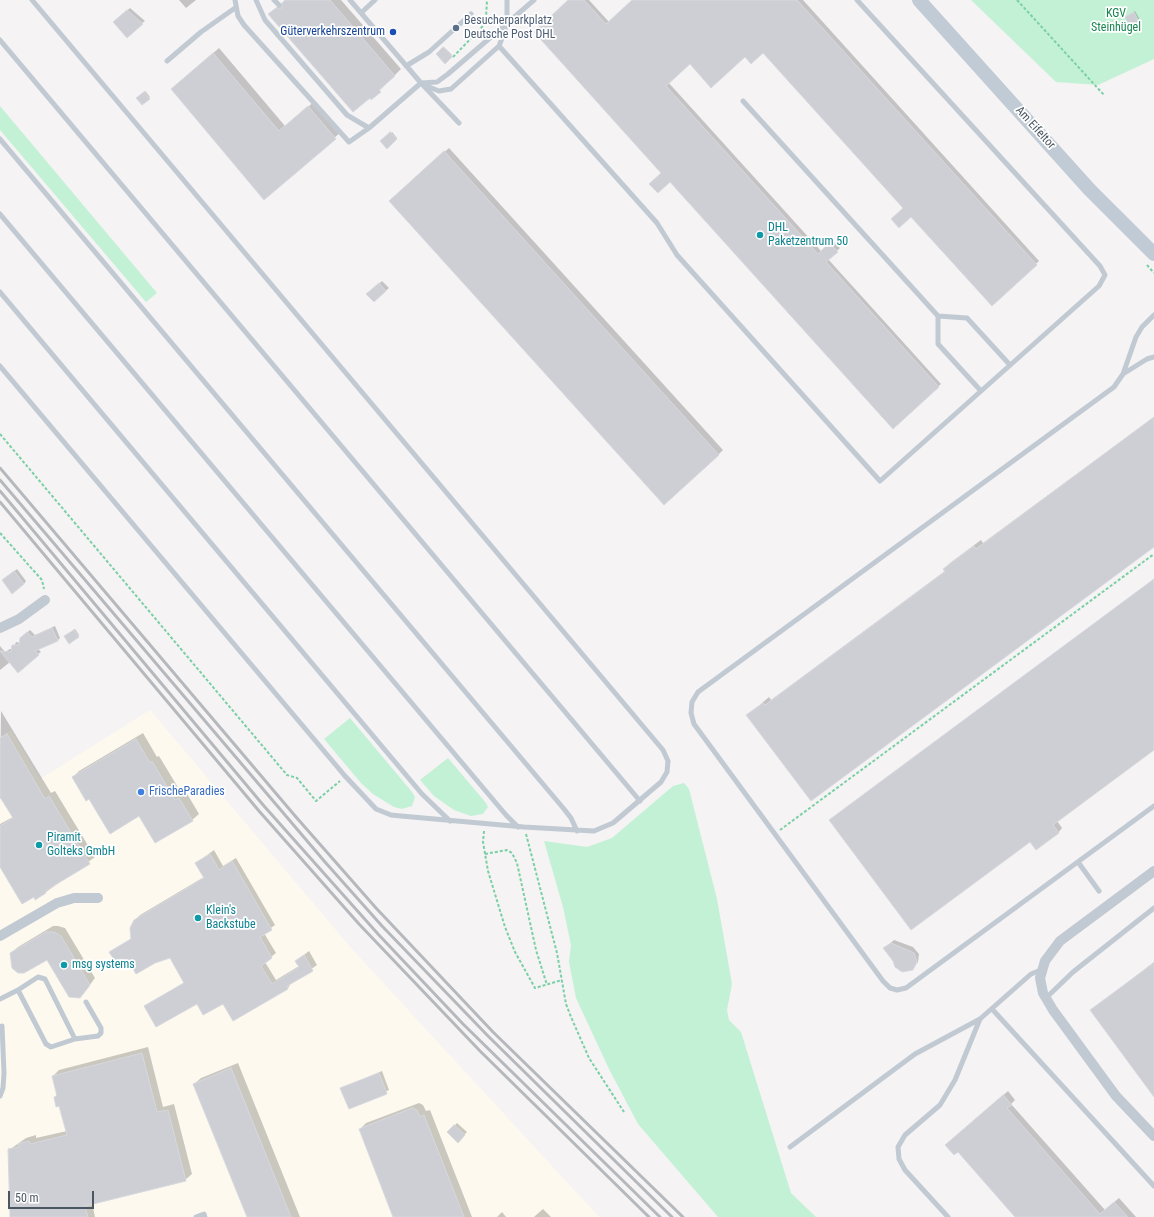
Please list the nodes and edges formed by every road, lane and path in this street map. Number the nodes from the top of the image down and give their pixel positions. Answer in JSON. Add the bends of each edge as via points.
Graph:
{"nodes":[{"id":1,"x":32,"y":0,"type":"edge"},
{"id":2,"x":235,"y":0,"type":"edge"},
{"id":3,"x":256,"y":0,"type":"edge"},
{"id":4,"x":274,"y":0,"type":"edge"},
{"id":5,"x":350,"y":0,"type":"edge"},
{"id":6,"x":375,"y":0,"type":"edge"},
{"id":7,"x":486,"y":0,"type":"edge"},
{"id":8,"x":507,"y":0,"type":"edge"},
{"id":9,"x":534,"y":0,"type":"edge"},
{"id":10,"x":857,"y":0,"type":"edge"},
{"id":11,"x":919,"y":0,"type":"edge"},
{"id":12,"x":1017,"y":0,"type":"edge"},
{"id":13,"x":279,"y":5,"type":"dead end"},
{"id":14,"x":235,"y":8,"type":"junction"},
{"id":15,"x":361,"y":13,"type":"junction"},
{"id":16,"x":471,"y":14,"type":"dead end"},
{"id":17,"x":506,"y":25,"type":"junction"},
{"id":18,"x":0,"y":40,"type":"edge"},
{"id":19,"x":499,"y":46,"type":"junction"},
{"id":20,"x":167,"y":61,"type":"dead end"},
{"id":21,"x":448,"y":62,"type":"dead end"},
{"id":22,"x":406,"y":66,"type":"junction"},
{"id":23,"x":421,"y":83,"type":"junction"},
{"id":24,"x":1104,"y":95,"type":"dead end"},
{"id":25,"x":743,"y":101,"type":"dead end"},
{"id":26,"x":459,"y":123,"type":"dead end"},
{"id":27,"x":369,"y":128,"type":"junction"},
{"id":28,"x":0,"y":139,"type":"edge"},
{"id":29,"x":0,"y":214,"type":"edge"},
{"id":30,"x":1154,"y":254,"type":"edge"},
{"id":31,"x":0,"y":292,"type":"edge"},
{"id":32,"x":1154,"y":315,"type":"edge"},
{"id":33,"x":938,"y":316,"type":"junction"},
{"id":34,"x":1154,"y":357,"type":"edge"},
{"id":35,"x":0,"y":366,"type":"edge"},
{"id":36,"x":1010,"y":366,"type":"junction"},
{"id":37,"x":1123,"y":374,"type":"junction"},
{"id":38,"x":981,"y":391,"type":"junction"},
{"id":39,"x":0,"y":434,"type":"edge"},
{"id":40,"x":0,"y":533,"type":"edge"},
{"id":41,"x":1154,"y":554,"type":"edge"},
{"id":42,"x":45,"y":600,"type":"joint"},
{"id":43,"x":0,"y":628,"type":"edge"},
{"id":44,"x":346,"y":776,"type":"junction"},
{"id":45,"x":640,"y":801,"type":"junction"},
{"id":46,"x":1154,"y":806,"type":"edge"},
{"id":47,"x":451,"y":822,"type":"junction"},
{"id":48,"x":484,"y":824,"type":"junction"},
{"id":49,"x":521,"y":827,"type":"junction"},
{"id":50,"x":577,"y":831,"type":"junction"},
{"id":51,"x":775,"y":834,"type":"junction"},
{"id":52,"x":485,"y":854,"type":"junction"},
{"id":53,"x":1078,"y":862,"type":"junction"},
{"id":54,"x":1154,"y":871,"type":"edge"},
{"id":55,"x":1099,"y":891,"type":"dead end"},
{"id":56,"x":98,"y":898,"type":"dead end"},
{"id":57,"x":1154,"y":908,"type":"edge"},
{"id":58,"x":0,"y":936,"type":"edge"},
{"id":59,"x":1042,"y":970,"type":"junction"},
{"id":60,"x":563,"y":980,"type":"junction"},
{"id":61,"x":547,"y":985,"type":"junction"},
{"id":62,"x":18,"y":990,"type":"junction"},
{"id":63,"x":1046,"y":998,"type":"junction"},
{"id":64,"x":0,"y":999,"type":"edge"},
{"id":65,"x":86,"y":1002,"type":"dead end"},
{"id":66,"x":992,"y":1009,"type":"junction"},
{"id":67,"x":980,"y":1019,"type":"junction"},
{"id":68,"x":2,"y":1026,"type":"dead end"},
{"id":69,"x":75,"y":1039,"type":"junction"},
{"id":70,"x":0,"y":1096,"type":"edge"},
{"id":71,"x":624,"y":1112,"type":"dead end"},
{"id":72,"x":1154,"y":1136,"type":"edge"},
{"id":73,"x":790,"y":1147,"type":"dead end"},
{"id":74,"x":1154,"y":1186,"type":"edge"},
{"id":75,"x":196,"y":1217,"type":"edge"},
{"id":76,"x":205,"y":1217,"type":"edge"},
{"id":77,"x":948,"y":1217,"type":"edge"}],
"edges":[{"from":1,"to":45,"type":"lane","via":[[663,750],[668,761],[667,772],[661,782]]},
{"from":2,"to":14,"type":"lane"},
{"from":3,"to":27,"type":"lane","via":[[265,20],[347,115]]},
{"from":4,"to":13,"type":"lane"},
{"from":5,"to":15,"type":"lane"},
{"from":6,"to":15,"type":"lane"},
{"from":7,"to":21,"type":"path","via":[[486,18],[482,27]]},
{"from":8,"to":17,"type":"lane"},
{"from":9,"to":17,"type":"lane"},
{"from":10,"to":36,"type":"lane","via":[[1100,266],[1105,275],[1099,286]]},
{"from":11,"to":30,"type":"main road","name":"Am Eifeltor","via":[[1090,189]]},
{"from":12,"to":24,"type":"path"},
{"from":14,"to":20,"type":"lane"},
{"from":14,"to":27,"type":"lane","via":[[244,24],[349,142]]},
{"from":15,"to":22,"type":"lane"},
{"from":16,"to":22,"type":"lane","via":[[429,52]]},
{"from":17,"to":19,"type":"lane"},
{"from":17,"to":23,"type":"lane","via":[[437,82]]},
{"from":18,"to":45,"type":"lane"},
{"from":19,"to":23,"type":"lane","via":[[451,89],[439,91]]},
{"from":19,"to":38,"type":"lane","via":[[657,223],[677,255],[880,481]]},
{"from":22,"to":23,"type":"lane"},
{"from":23,"to":26,"type":"lane"},
{"from":23,"to":27,"type":"lane"},
{"from":25,"to":33,"type":"lane"},
{"from":28,"to":50,"type":"lane","via":[[571,818]]},
{"from":29,"to":49,"type":"lane","via":[[506,815]]},
{"from":31,"to":47,"type":"lane","via":[[422,794]]},
{"from":32,"to":37,"type":"lane","via":[[1136,337]]},
{"from":33,"to":36,"type":"lane","via":[[967,318]]},
{"from":33,"to":38,"type":"lane","via":[[938,344]]},
{"from":34,"to":37,"type":"lane"},
{"from":35,"to":44,"type":"lane"},
{"from":36,"to":38,"type":"lane"},
{"from":37,"to":51,"type":"lane","via":[[1114,387],[698,692],[692,702],[694,724]]},
{"from":39,"to":44,"type":"path","via":[[287,775],[297,778],[316,801]]},
{"from":40,"to":42,"type":"path","via":[[42,580]]},
{"from":41,"to":51,"type":"path"},
{"from":42,"to":43,"type":"street"},
{"from":44,"to":47,"type":"lane","via":[[368,803],[381,812]]},
{"from":45,"to":50,"type":"lane","via":[[613,823],[601,829]]},
{"from":46,"to":53,"type":"lane"},
{"from":47,"to":48,"type":"lane"},
{"from":48,"to":49,"type":"lane"},
{"from":48,"to":52,"type":"path"},
{"from":49,"to":50,"type":"lane"},
{"from":49,"to":60,"type":"path"},
{"from":51,"to":53,"type":"lane","via":[[883,981],[890,988],[897,990],[906,988]]},
{"from":52,"to":61,"type":"path","via":[[505,927],[515,952],[535,988]]},
{"from":52,"to":61,"type":"path","via":[[507,850],[512,853],[517,863],[536,950]]},
{"from":53,"to":55,"type":"lane"},
{"from":54,"to":59,"type":"street","via":[[1060,941],[1045,961]]},
{"from":56,"to":58,"type":"street","via":[[74,898],[57,903]]},
{"from":57,"to":63,"type":"lane","via":[[1072,972]]},
{"from":59,"to":63,"type":"street","via":[[1040,978]]},
{"from":59,"to":66,"type":"lane","via":[[1031,974]]},
{"from":60,"to":61,"type":"path"},
{"from":60,"to":71,"type":"path","via":[[566,1004],[576,1032],[603,1081]]},
{"from":62,"to":64,"type":"lane"},
{"from":62,"to":69,"type":"lane","via":[[46,1044],[51,1047]]},
{"from":62,"to":69,"type":"lane","via":[[38,977],[45,979]]},
{"from":63,"to":72,"type":"street","via":[[1116,1096]]},
{"from":65,"to":69,"type":"lane","via":[[101,1032],[98,1036]]},
{"from":66,"to":67,"type":"lane"},
{"from":66,"to":74,"type":"lane"},
{"from":67,"to":73,"type":"lane","via":[[915,1054]]},
{"from":67,"to":77,"type":"lane","via":[[955,1080],[940,1104],[905,1135],[898,1147],[898,1159],[905,1170]]},
{"from":68,"to":70,"type":"lane","via":[[4,1073]]},
{"from":75,"to":76,"type":"lane","via":[[204,1214]]}]}
